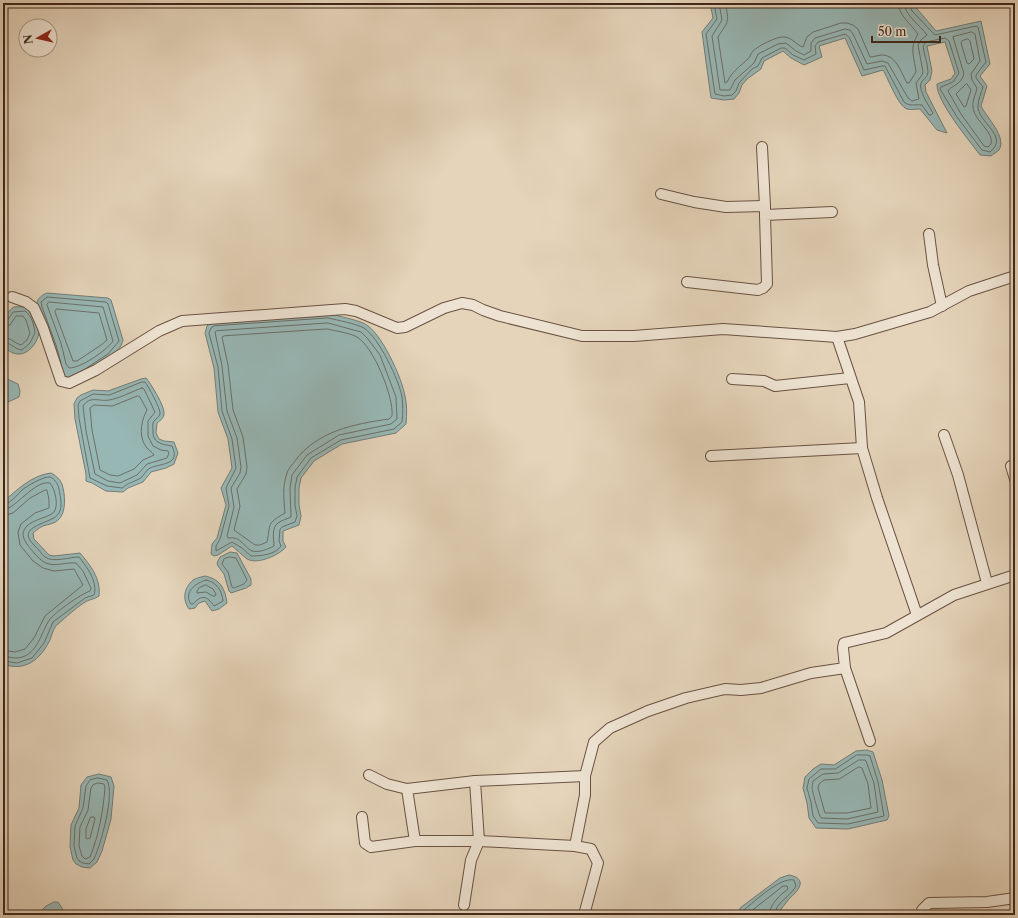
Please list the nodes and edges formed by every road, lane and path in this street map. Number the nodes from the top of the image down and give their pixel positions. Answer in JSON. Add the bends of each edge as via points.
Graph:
{"nodes":[{"id":1,"x":762,"y":147,"type":"dead end"},
{"id":2,"x":661,"y":194,"type":"dead end"},
{"id":3,"x":765,"y":211,"type":"junction"},
{"id":4,"x":832,"y":212,"type":"dead end"},
{"id":5,"x":929,"y":234,"type":"dead end"},
{"id":6,"x":1015,"y":276,"type":"edge"},
{"id":7,"x":687,"y":282,"type":"dead end"},
{"id":8,"x":12,"y":297,"type":"dead end"},
{"id":9,"x":942,"y":306,"type":"junction"},
{"id":10,"x":837,"y":337,"type":"junction"},
{"id":11,"x":850,"y":378,"type":"junction"},
{"id":12,"x":732,"y":379,"type":"dead end"},
{"id":13,"x":944,"y":435,"type":"dead end"},
{"id":14,"x":862,"y":448,"type":"junction"},
{"id":15,"x":711,"y":456,"type":"dead end"},
{"id":16,"x":1011,"y":466,"type":"dead end"},
{"id":17,"x":1015,"y":479,"type":"edge"},
{"id":18,"x":1015,"y":575,"type":"edge"},
{"id":19,"x":987,"y":583,"type":"junction"},
{"id":20,"x":918,"y":615,"type":"junction"},
{"id":21,"x":845,"y":668,"type":"junction"},
{"id":22,"x":870,"y":741,"type":"dead end"},
{"id":23,"x":369,"y":775,"type":"dead end"},
{"id":24,"x":585,"y":776,"type":"junction"},
{"id":25,"x":475,"y":781,"type":"junction"},
{"id":26,"x":407,"y":789,"type":"junction"},
{"id":27,"x":362,"y":817,"type":"dead end"},
{"id":28,"x":415,"y":841,"type":"junction"},
{"id":29,"x":479,"y":841,"type":"junction"},
{"id":30,"x":575,"y":846,"type":"junction"},
{"id":31,"x":1015,"y":898,"type":"edge"},
{"id":32,"x":464,"y":905,"type":"dead end"},
{"id":33,"x":584,"y":915,"type":"edge"},
{"id":34,"x":922,"y":915,"type":"edge"}],
"edges":[{"from":1,"to":3,"type":"street"},
{"from":2,"to":3,"type":"street","via":[[694,202]]},
{"from":3,"to":4,"type":"street"},
{"from":3,"to":7,"type":"street","via":[[767,284],[763,288],[758,290]]},
{"from":5,"to":9,"type":"street"},
{"from":6,"to":9,"type":"street","via":[[969,291]]},
{"from":8,"to":10,"type":"street","via":[[34,308],[61,381],[69,383],[96,370],[159,331],[182,321],[345,309],[398,328],[462,303],[500,316],[582,336],[634,336],[723,329]]},
{"from":9,"to":10,"type":"street","via":[[914,317]]},
{"from":10,"to":11,"type":"street"},
{"from":11,"to":12,"type":"street","via":[[776,386],[764,381]]},
{"from":11,"to":14,"type":"street","via":[[858,402]]},
{"from":13,"to":19,"type":"street","via":[[958,475]]},
{"from":14,"to":15,"type":"street"},
{"from":14,"to":20,"type":"street"},
{"from":16,"to":17,"type":"street"},
{"from":18,"to":19,"type":"street"},
{"from":19,"to":20,"type":"street","via":[[954,594]]},
{"from":20,"to":21,"type":"street","via":[[886,633],[844,643]]},
{"from":21,"to":22,"type":"street"},
{"from":21,"to":24,"type":"street","via":[[811,673],[761,688],[725,689],[686,698],[648,711],[610,728],[594,742]]},
{"from":23,"to":26,"type":"street","via":[[387,784]]},
{"from":24,"to":25,"type":"street"},
{"from":24,"to":30,"type":"street","via":[[585,795]]},
{"from":25,"to":26,"type":"street"},
{"from":25,"to":29,"type":"street"},
{"from":26,"to":28,"type":"street"},
{"from":27,"to":28,"type":"street","via":[[365,843],[371,847]]},
{"from":28,"to":29,"type":"street"},
{"from":29,"to":30,"type":"street"},
{"from":29,"to":32,"type":"street","via":[[471,860]]},
{"from":30,"to":33,"type":"street","via":[[591,849],[598,863]]},
{"from":31,"to":34,"type":"street","via":[[987,902],[929,903],[922,910]]}]}
